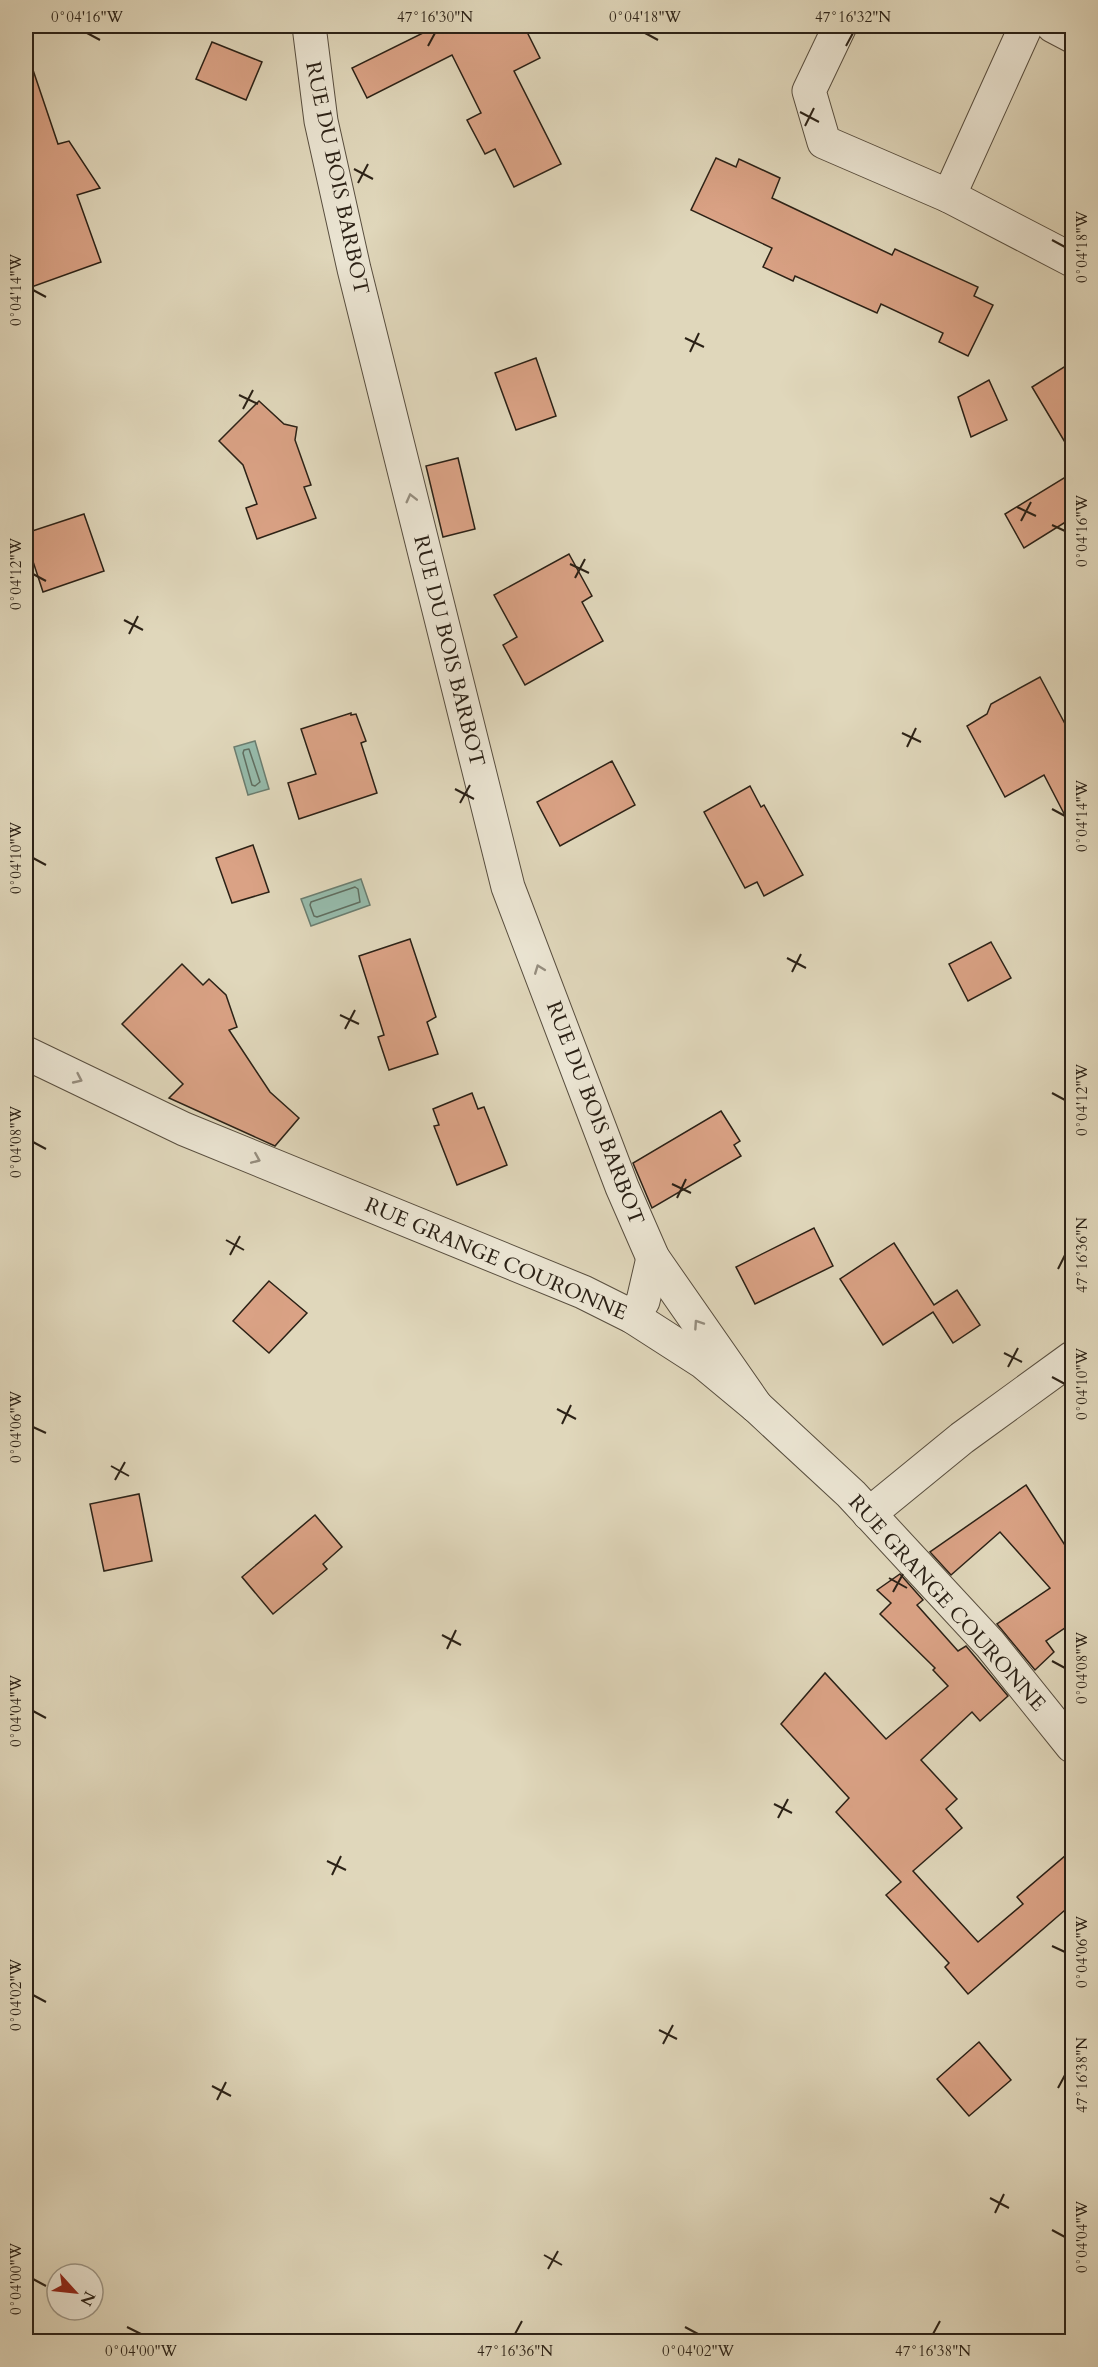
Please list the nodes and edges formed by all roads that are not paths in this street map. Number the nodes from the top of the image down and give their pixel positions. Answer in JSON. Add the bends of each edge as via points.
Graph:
{"nodes":[{"id":1,"x":309,"y":26,"type":"edge"},
{"id":2,"x":840,"y":26,"type":"edge"},
{"id":3,"x":1026,"y":26,"type":"edge"},
{"id":4,"x":1053,"y":26,"type":"edge"},
{"id":5,"x":1072,"y":36,"type":"edge"},
{"id":6,"x":948,"y":196,"type":"junction"},
{"id":7,"x":1072,"y":260,"type":"edge"},
{"id":8,"x":26,"y":1053,"type":"edge"},
{"id":9,"x":653,"y":1258,"type":"junction"},
{"id":10,"x":633,"y":1317,"type":"junction"},
{"id":11,"x":1072,"y":1358,"type":"edge"},
{"id":12,"x":756,"y":1406,"type":"junction"},
{"id":13,"x":869,"y":1514,"type":"junction"},
{"id":14,"x":1072,"y":1746,"type":"edge"}],
"edges":[{"from":9,"to":1,"type":"street","name":"RUE DU BOIS BARBOT","one_way":true,"via":[[622,1187],[508,887],[354,269],[321,121]]},
{"from":2,"to":6,"type":"street","via":[[809,91],[824,142]]},
{"from":3,"to":6,"type":"street"},
{"from":4,"to":5,"type":"street"},
{"from":6,"to":7,"type":"street"},
{"from":8,"to":10,"type":"street","name":"RUE GRANGE COURONNE","one_way":true,"via":[[184,1130],[583,1292]]},
{"from":9,"to":10,"type":"street","via":[[643,1301]]},
{"from":12,"to":9,"type":"street","name":"RUE DU BOIS BARBOT","one_way":true},
{"from":10,"to":12,"type":"street","name":"RUE GRANGE COURONNE","via":[[702,1362]]},
{"from":11,"to":13,"type":"street","via":[[962,1438]]},
{"from":12,"to":13,"type":"street","name":"RUE GRANGE COURONNE"},
{"from":13,"to":14,"type":"street","name":"RUE GRANGE COURONNE","via":[[990,1644]]}]}
